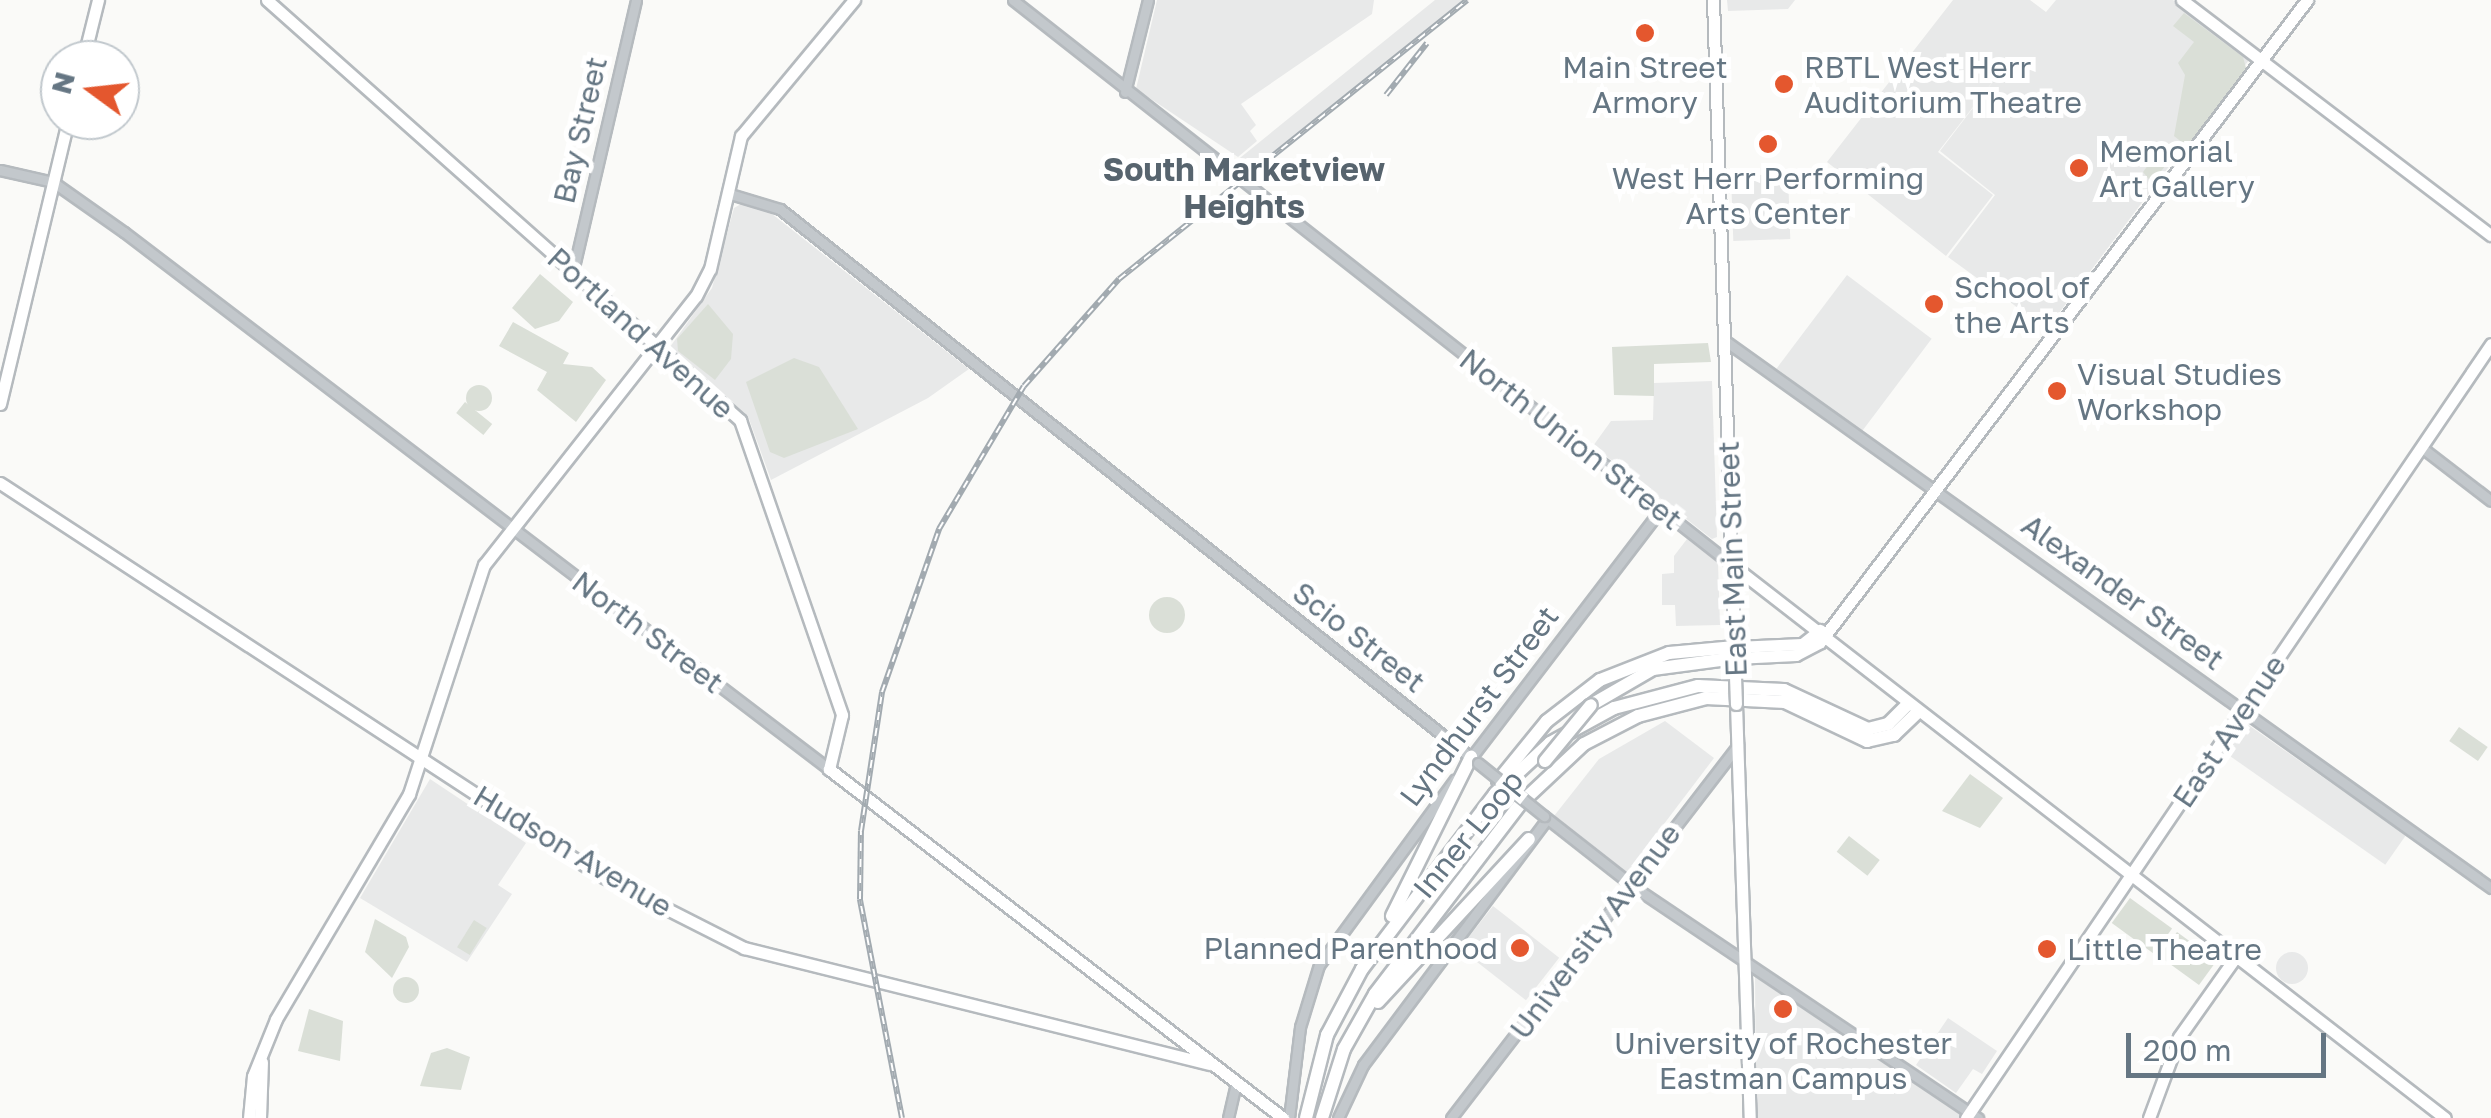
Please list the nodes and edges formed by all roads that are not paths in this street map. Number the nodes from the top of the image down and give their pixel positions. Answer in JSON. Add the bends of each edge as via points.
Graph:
{"nodes":[{"id":1,"x":98,"y":0,"type":"edge"},
{"id":2,"x":267,"y":0,"type":"edge"},
{"id":3,"x":636,"y":0,"type":"edge"},
{"id":4,"x":854,"y":0,"type":"edge"},
{"id":5,"x":1014,"y":0,"type":"edge"},
{"id":6,"x":1148,"y":0,"type":"edge"},
{"id":7,"x":1714,"y":0,"type":"edge"},
{"id":8,"x":2182,"y":0,"type":"edge"},
{"id":9,"x":2307,"y":0,"type":"edge"},
{"id":10,"x":88,"y":40,"type":"edge"},
{"id":11,"x":2261,"y":59,"type":"junction"},
{"id":12,"x":1125,"y":92,"type":"junction"},
{"id":13,"x":63,"y":140,"type":"edge"},
{"id":14,"x":0,"y":170,"type":"edge"},
{"id":15,"x":53,"y":182,"type":"junction"},
{"id":16,"x":727,"y":192,"type":"junction"},
{"id":17,"x":2491,"y":235,"type":"edge"},
{"id":18,"x":573,"y":271,"type":"junction"},
{"id":19,"x":1724,"y":340,"type":"junction"},
{"id":20,"x":655,"y":344,"type":"junction"},
{"id":21,"x":2491,"y":344,"type":"edge"},
{"id":22,"x":0,"y":404,"type":"edge"},
{"id":23,"x":2421,"y":447,"type":"junction"},
{"id":24,"x":0,"y":483,"type":"edge"},
{"id":25,"x":1933,"y":487,"type":"junction"},
{"id":26,"x":2491,"y":500,"type":"edge"},
{"id":27,"x":1661,"y":509,"type":"junction"},
{"id":28,"x":510,"y":529,"type":"junction"},
{"id":29,"x":1732,"y":565,"type":"junction"},
{"id":30,"x":1820,"y":635,"type":"junction"},
{"id":31,"x":1735,"y":652,"type":"junction"},
{"id":32,"x":1913,"y":708,"type":"junction"},
{"id":33,"x":2244,"y":708,"type":"junction"},
{"id":34,"x":1738,"y":745,"type":"junction"},
{"id":35,"x":422,"y":759,"type":"junction"},
{"id":36,"x":1475,"y":760,"type":"junction"},
{"id":37,"x":829,"y":769,"type":"junction"},
{"id":38,"x":1545,"y":817,"type":"junction"},
{"id":39,"x":1529,"y":839,"type":"junction"},
{"id":40,"x":1469,"y":870,"type":"junction"},
{"id":41,"x":2130,"y":878,"type":"junction"},
{"id":42,"x":1428,"y":881,"type":"junction"},
{"id":43,"x":1630,"y":884,"type":"junction"},
{"id":44,"x":2491,"y":888,"type":"edge"},
{"id":45,"x":2235,"y":958,"type":"junction"},
{"id":46,"x":1745,"y":962,"type":"junction"},
{"id":47,"x":1362,"y":970,"type":"junction"},
{"id":48,"x":1175,"y":1034,"type":"junction"},
{"id":49,"x":1163,"y":1054,"type":"junction"},
{"id":50,"x":262,"y":1057,"type":"junction"},
{"id":51,"x":1214,"y":1065,"type":"junction"},
{"id":52,"x":1334,"y":1072,"type":"junction"},
{"id":53,"x":1236,"y":1082,"type":"junction"},
{"id":54,"x":1971,"y":1116,"type":"edge"},
{"id":55,"x":249,"y":1118,"type":"edge"},
{"id":56,"x":260,"y":1118,"type":"edge"},
{"id":57,"x":1228,"y":1118,"type":"edge"},
{"id":58,"x":1286,"y":1118,"type":"edge"},
{"id":59,"x":1306,"y":1118,"type":"edge"},
{"id":60,"x":1322,"y":1118,"type":"edge"},
{"id":61,"x":1338,"y":1118,"type":"edge"},
{"id":62,"x":1451,"y":1118,"type":"edge"},
{"id":63,"x":1750,"y":1118,"type":"edge"},
{"id":64,"x":2148,"y":1118,"type":"edge"},
{"id":65,"x":2445,"y":1118,"type":"edge"}],
"edges":[{"from":1,"to":10,"type":"main road"},
{"from":2,"to":18,"type":"main road","name":"Portland Avenue"},
{"from":3,"to":18,"type":"street","name":"Bay Street"},
{"from":4,"to":16,"type":"main road","via":[[741,136]]},
{"from":5,"to":12,"type":"street","name":"North Union Street"},
{"from":6,"to":12,"type":"street"},
{"from":7,"to":19,"type":"main road","name":"East Main Street"},
{"from":8,"to":11,"type":"main road"},
{"from":9,"to":11,"type":"main road"},
{"from":11,"to":17,"type":"main road"},
{"from":11,"to":25,"type":"main road"},
{"from":12,"to":27,"type":"street","name":"North Union Street"},
{"from":13,"to":15,"type":"main road"},
{"from":14,"to":15,"type":"street","name":"North Street"},
{"from":15,"to":22,"type":"main road"},
{"from":15,"to":28,"type":"street","name":"North Street"},
{"from":16,"to":20,"type":"main road","via":[[706,278]]},
{"from":16,"to":36,"type":"street","name":"Scio Street","via":[[780,209]]},
{"from":18,"to":20,"type":"main road","name":"Portland Avenue"},
{"from":19,"to":25,"type":"street","name":"Alexander Street"},
{"from":19,"to":29,"type":"main road","name":"East Main Street"},
{"from":20,"to":28,"type":"main road"},
{"from":20,"to":37,"type":"main road","name":"Portland Avenue","via":[[740,420],[842,715]]},
{"from":21,"to":23,"type":"main road","name":"East Avenue"},
{"from":23,"to":26,"type":"street"},
{"from":23,"to":33,"type":"main road","name":"East Avenue"},
{"from":24,"to":35,"type":"main road","name":"Hudson Avenue"},
{"from":25,"to":30,"type":"main road"},
{"from":25,"to":33,"type":"street","name":"Alexander Street"},
{"from":27,"to":29,"type":"street","name":"North Union Street"},
{"from":27,"to":36,"type":"street","name":"Lyndhurst Street"},
{"from":28,"to":35,"type":"main road","via":[[479,574]]},
{"from":28,"to":37,"type":"street","name":"North Street"},
{"from":29,"to":30,"type":"main road","name":"North Union Street"},
{"from":29,"to":31,"type":"main road","name":"East Main Street"},
{"from":30,"to":31,"type":"main road","via":[[1796,655]]},
{"from":30,"to":32,"type":"main road","name":"North Union Street"},
{"from":31,"to":34,"type":"main road","name":"East Main Street","bridge":true},
{"from":31,"to":40,"type":"highway","bridge":true,"via":[[1652,669],[1591,705]]},
{"from":31,"to":42,"type":"highway","via":[[1646,660],[1576,696],[1528,742]]},
{"from":32,"to":40,"type":"highway","name":"Inner Loop","via":[[1894,735],[1867,741],[1767,698],[1706,698],[1649,712],[1594,738],[1555,767]]},
{"from":32,"to":41,"type":"main road","name":"North Union Street"},
{"from":32,"to":42,"type":"highway","name":"Inner Loop","via":[[1868,728],[1803,696],[1760,686],[1698,686],[1626,703],[1570,730],[1521,767]]},
{"from":33,"to":41,"type":"main road","name":"East Avenue"},
{"from":33,"to":44,"type":"street","name":"Alexander Street"},
{"from":34,"to":43,"type":"street","name":"University Avenue"},
{"from":34,"to":46,"type":"main road","name":"East Main Street"},
{"from":35,"to":49,"type":"main road","name":"Hudson Avenue","via":[[598,874],[744,948]]},
{"from":35,"to":50,"type":"main road","via":[[404,804],[282,1008]]},
{"from":36,"to":38,"type":"street","name":"Scio Street","bridge":true},
{"from":36,"to":47,"type":"highway"},
{"from":36,"to":58,"type":"street","name":"Lyndhurst Street","via":[[1337,934],[1307,997]]},
{"from":37,"to":48,"type":"main road","name":"North Street"},
{"from":38,"to":39,"type":"street"},
{"from":38,"to":43,"type":"street","name":"Scio Street"},
{"from":39,"to":52,"type":"highway","via":[[1378,1002]]},
{"from":39,"to":61,"type":"street","via":[[1517,864],[1363,1065]]},
{"from":40,"to":52,"type":"highway","name":"Inner Loop","via":[[1368,1005]]},
{"from":41,"to":45,"type":"main road","name":"North Union Street"},
{"from":41,"to":54,"type":"main road","name":"East Avenue"},
{"from":42,"to":47,"type":"highway","name":"Inner Loop"},
{"from":43,"to":46,"type":"street","name":"Scio Street"},
{"from":43,"to":62,"type":"street","name":"University Avenue"},
{"from":45,"to":64,"type":"main road","via":[[2179,1037]]},
{"from":45,"to":65,"type":"main road","name":"North Union Street"},
{"from":46,"to":54,"type":"street","name":"Scio Street"},
{"from":46,"to":63,"type":"main road","name":"East Main Street"},
{"from":47,"to":59,"type":"highway","name":"Inner Loop","via":[[1328,1035]]},
{"from":48,"to":49,"type":"main road"},
{"from":48,"to":51,"type":"main road","name":"North Street"},
{"from":49,"to":51,"type":"main road","name":"Hudson Avenue"},
{"from":50,"to":55,"type":"main road"},
{"from":50,"to":56,"type":"main road"},
{"from":51,"to":53,"type":"main road","name":"North Street"},
{"from":52,"to":60,"type":"highway","name":"Inner Loop"},
{"from":53,"to":57,"type":"street"},
{"from":53,"to":58,"type":"main road","name":"North Street"}]}
